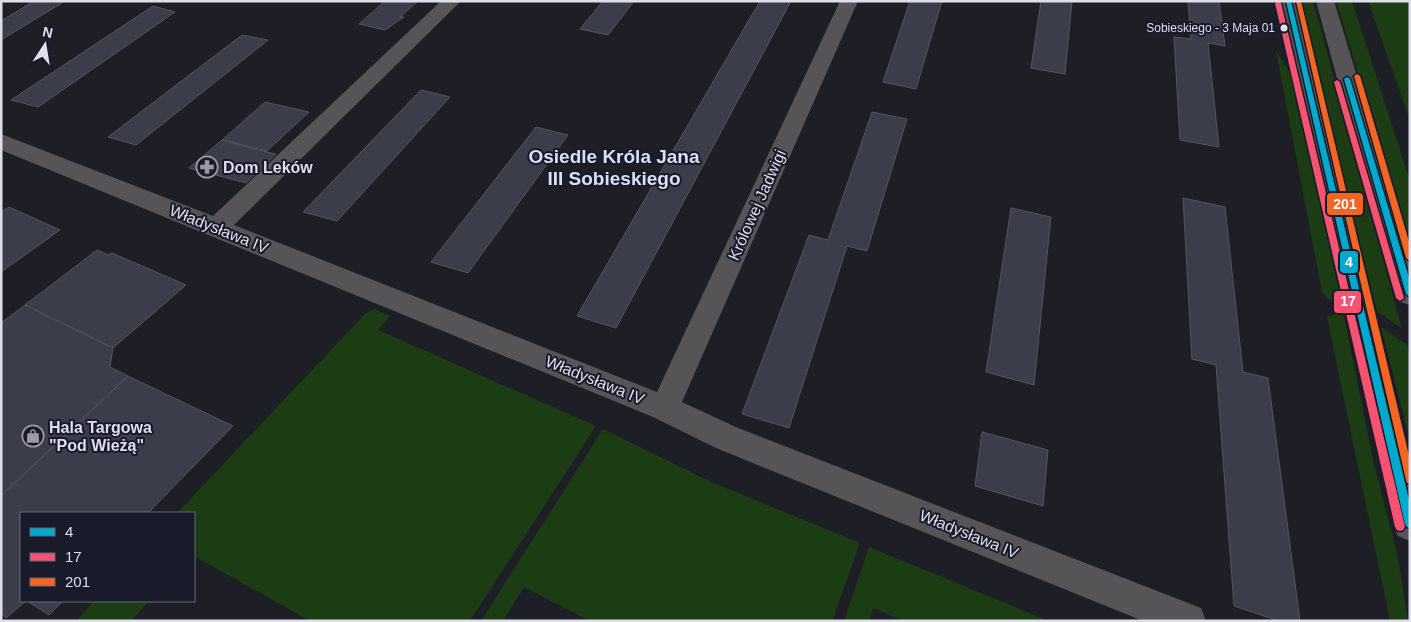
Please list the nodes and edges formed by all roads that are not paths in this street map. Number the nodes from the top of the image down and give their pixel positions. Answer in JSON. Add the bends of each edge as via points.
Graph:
{"nodes":[{"id":1,"x":452,"y":1,"type":"edge"},
{"id":2,"x":850,"y":1,"type":"edge"},
{"id":3,"x":1288,"y":1,"type":"edge"},
{"id":4,"x":1324,"y":1,"type":"edge"},
{"id":5,"x":1,"y":141,"type":"edge"},
{"id":6,"x":216,"y":228,"type":"junction"},
{"id":7,"x":1410,"y":295,"type":"edge"},
{"id":8,"x":664,"y":408,"type":"junction"},
{"id":9,"x":1410,"y":525,"type":"edge"},
{"id":10,"x":1188,"y":621,"type":"edge"}],
"edges":[{"from":1,"to":6,"type":"street"},
{"from":2,"to":8,"type":"street","name":"Królowej Jadwigi"},
{"from":3,"to":9,"type":"street"},
{"from":4,"to":7,"type":"street"},
{"from":5,"to":6,"type":"street","name":"Władysława IV"},
{"from":6,"to":8,"type":"street","name":"Władysława IV"},
{"from":8,"to":10,"type":"street","name":"Władysława IV","via":[[727,438]]}]}
